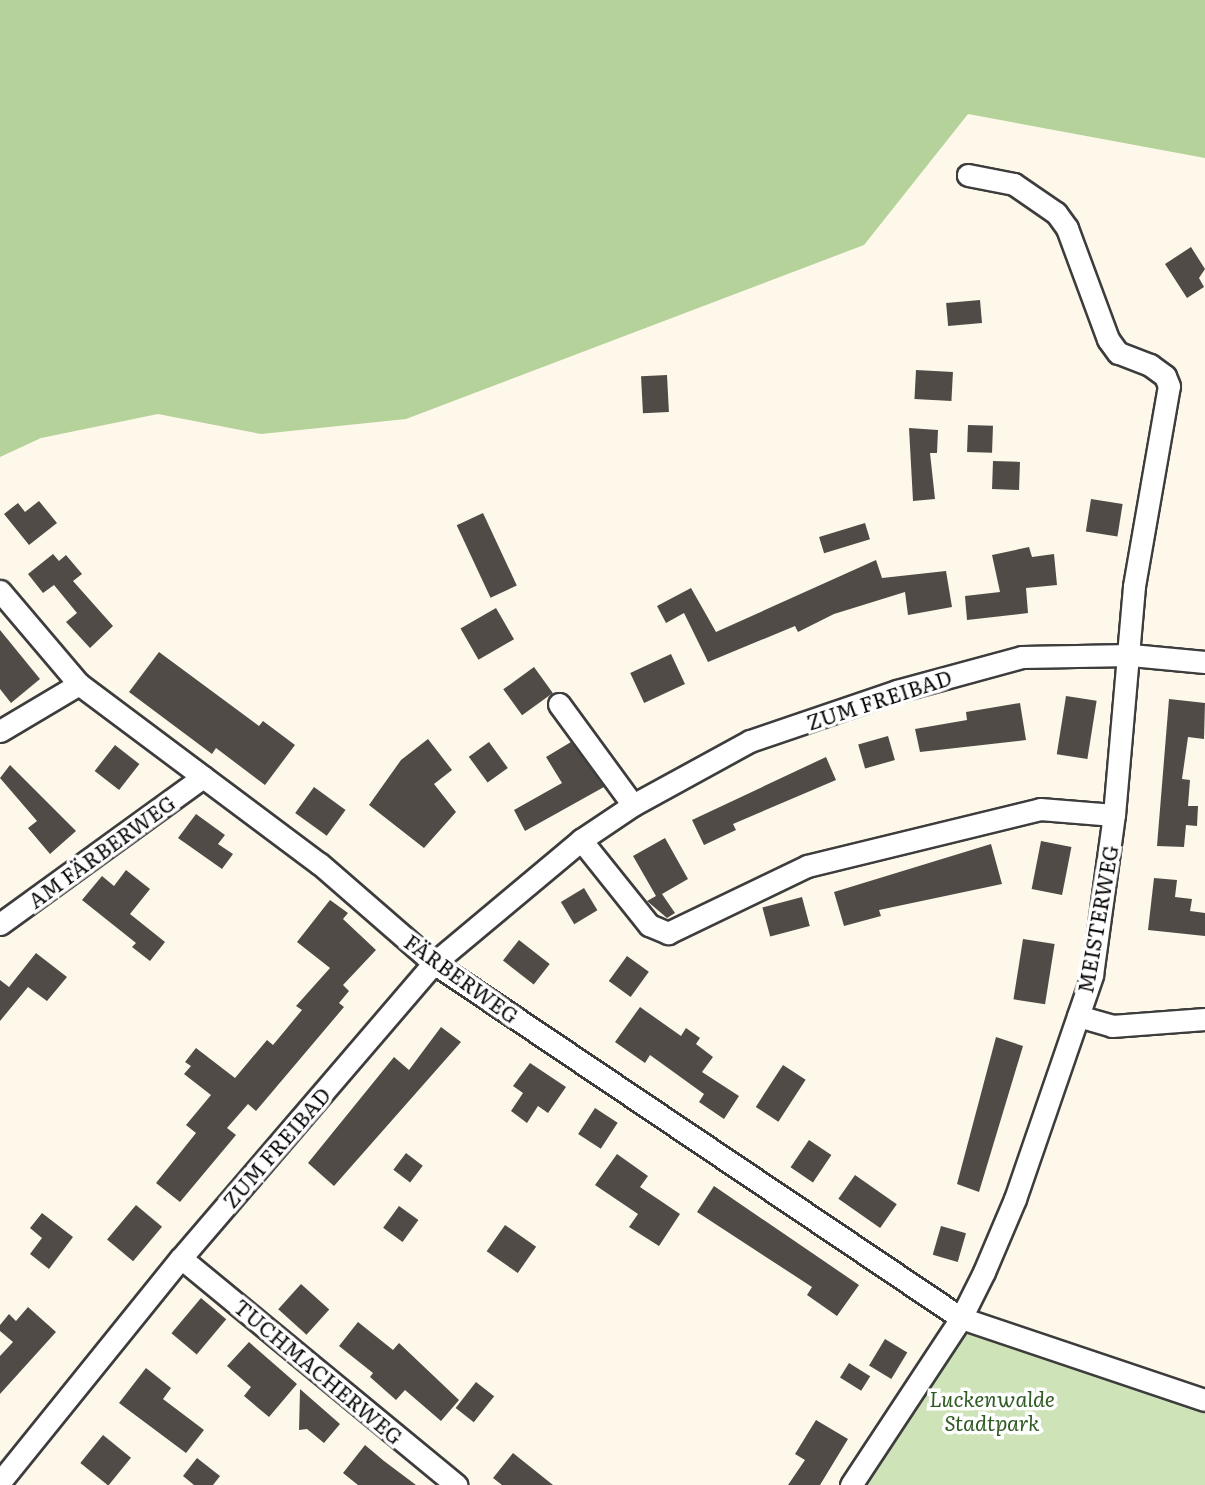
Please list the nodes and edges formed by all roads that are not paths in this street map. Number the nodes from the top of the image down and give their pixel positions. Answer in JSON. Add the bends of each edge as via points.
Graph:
{"nodes":[{"id":1,"x":968,"y":175,"type":"dead end"},
{"id":2,"x":0,"y":591,"type":"edge"},
{"id":3,"x":1131,"y":655,"type":"junction"},
{"id":4,"x":1205,"y":662,"type":"edge"},
{"id":5,"x":79,"y":684,"type":"junction"},
{"id":6,"x":559,"y":704,"type":"dead end"},
{"id":7,"x":0,"y":730,"type":"edge"},
{"id":8,"x":203,"y":778,"type":"junction"},
{"id":9,"x":633,"y":805,"type":"junction"},
{"id":10,"x":1114,"y":815,"type":"junction"},
{"id":11,"x":581,"y":840,"type":"junction"},
{"id":12,"x":0,"y":924,"type":"edge"},
{"id":13,"x":434,"y":963,"type":"junction"},
{"id":14,"x":1079,"y":1016,"type":"junction"},
{"id":15,"x":1205,"y":1019,"type":"edge"},
{"id":16,"x":181,"y":1258,"type":"junction"},
{"id":17,"x":961,"y":1318,"type":"junction"},
{"id":18,"x":1205,"y":1400,"type":"edge"},
{"id":19,"x":2,"y":1483,"type":"edge"},
{"id":20,"x":456,"y":1485,"type":"edge"},
{"id":21,"x":852,"y":1485,"type":"edge"}],
"edges":[{"from":1,"to":3,"type":"street","name":"MEISTERWEG","via":[[1014,184],[1056,213],[1067,228],[1108,339],[1118,353],[1165,376],[1169,386],[1134,586]]},
{"from":2,"to":5,"type":"street","name":"FÄRBERWEG"},
{"from":3,"to":4,"type":"street","name":"ZUM FREIBAD"},
{"from":3,"to":9,"type":"street","name":"ZUM FREIBAD","via":[[1022,657],[897,691],[750,741]]},
{"from":3,"to":10,"type":"street","name":"MEISTERWEG"},
{"from":5,"to":7,"type":"street"},
{"from":5,"to":8,"type":"street","name":"FÄRBERWEG"},
{"from":6,"to":9,"type":"street"},
{"from":8,"to":12,"type":"street","name":"AM FÄRBERWEG"},
{"from":8,"to":13,"type":"street","name":"FÄRBERWEG","via":[[320,864]]},
{"from":9,"to":11,"type":"street","name":"ZUM FREIBAD"},
{"from":10,"to":11,"type":"street","via":[[1040,809],[807,866],[668,933],[649,925]]},
{"from":10,"to":14,"type":"street","name":"MEISTERWEG","via":[[1092,975]]},
{"from":11,"to":13,"type":"street","name":"ZUM FREIBAD"},
{"from":13,"to":16,"type":"street","name":"ZUM FREIBAD"},
{"from":13,"to":17,"type":"street","name":"FÄRBERWEG"},
{"from":14,"to":15,"type":"street","via":[[1112,1026]]},
{"from":14,"to":17,"type":"street","name":"MEISTERWEG","via":[[1015,1199]]},
{"from":16,"to":19,"type":"street","name":"ZUM FREIBAD"},
{"from":16,"to":20,"type":"street","name":"TUCHMACHERWEG"},
{"from":17,"to":18,"type":"street","name":"FÄRBERWEG"},
{"from":17,"to":21,"type":"street","name":"MEISTERWEG"}]}
